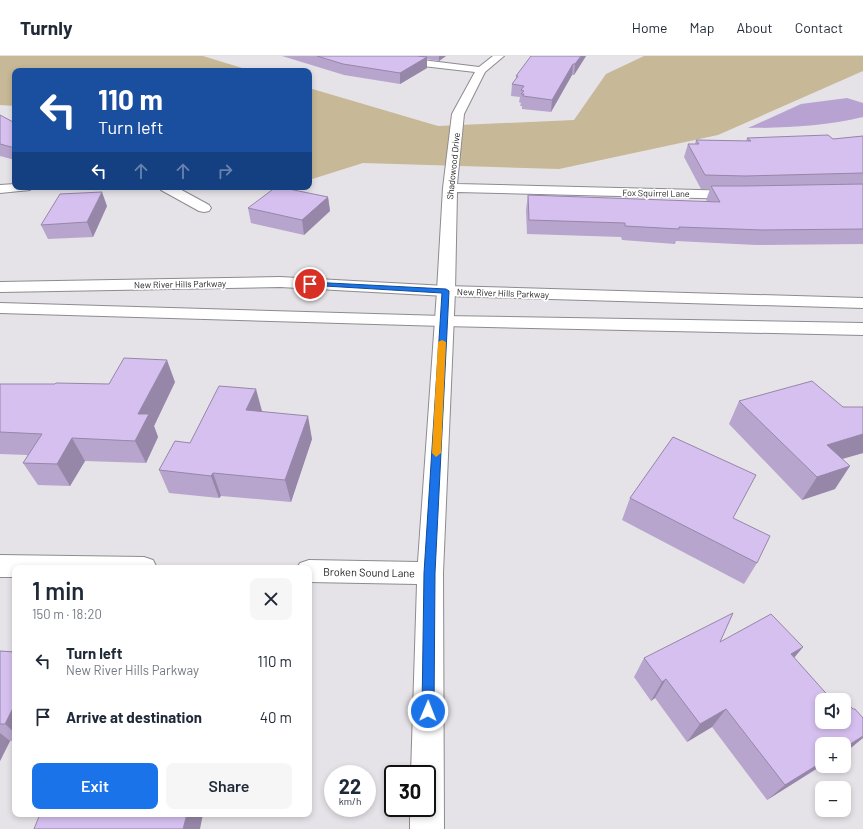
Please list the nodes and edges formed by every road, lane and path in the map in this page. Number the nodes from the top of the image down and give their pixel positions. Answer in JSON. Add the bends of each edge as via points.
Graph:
{"nodes":[{"id":1,"x":391,"y":56,"type":"edge"},
{"id":2,"x":499,"y":56,"type":"edge"},
{"id":3,"x":481,"y":70,"type":"junction"},
{"id":4,"x":12,"y":188,"type":"edge"},
{"id":5,"x":450,"y":188,"type":"junction"},
{"id":6,"x":0,"y":189,"type":"edge"},
{"id":7,"x":171,"y":190,"type":"edge"},
{"id":8,"x":754,"y":195,"type":"edge"},
{"id":9,"x":204,"y":208,"type":"dead end"},
{"id":10,"x":0,"y":287,"type":"edge"},
{"id":11,"x":446,"y":291,"type":"junction"},
{"id":12,"x":863,"y":303,"type":"edge"},
{"id":13,"x":0,"y":308,"type":"edge"},
{"id":14,"x":443,"y":321,"type":"junction"},
{"id":15,"x":863,"y":329,"type":"edge"},
{"id":16,"x":0,"y":566,"type":"edge"},
{"id":17,"x":12,"y":566,"type":"edge"},
{"id":18,"x":312,"y":571,"type":"edge"},
{"id":19,"x":430,"y":573,"type":"junction"},
{"id":20,"x":428,"y":765,"type":"edge"},
{"id":21,"x":427,"y":817,"type":"edge"},
{"id":22,"x":427,"y":829,"type":"edge"}],
"edges":[{"from":1,"to":3,"type":"street","via":[[414,62]]},
{"from":2,"to":3,"type":"street","name":"Shadowood Drive"},
{"from":3,"to":5,"type":"street","name":"Shadowood Drive","via":[[458,114]]},
{"from":4,"to":6,"type":"street"},
{"from":5,"to":8,"type":"street","name":"Fox Squirrel Lane"},
{"from":5,"to":11,"type":"street","name":"Shadowood Drive"},
{"from":7,"to":9,"type":"street"},
{"from":10,"to":11,"type":"street","name":"New River Hills Parkway","via":[[280,282]]},
{"from":11,"to":12,"type":"street","name":"New River Hills Parkway"},
{"from":11,"to":14,"type":"street","name":"Shadowood Drive"},
{"from":13,"to":14,"type":"street"},
{"from":14,"to":15,"type":"street"},
{"from":14,"to":19,"type":"street","name":"Shadowood Drive"},
{"from":16,"to":17,"type":"street"},
{"from":18,"to":19,"type":"street","name":"Broken Sound Lane"},
{"from":19,"to":20,"type":"street","name":"Shadowood Drive"},
{"from":21,"to":22,"type":"street"}]}
